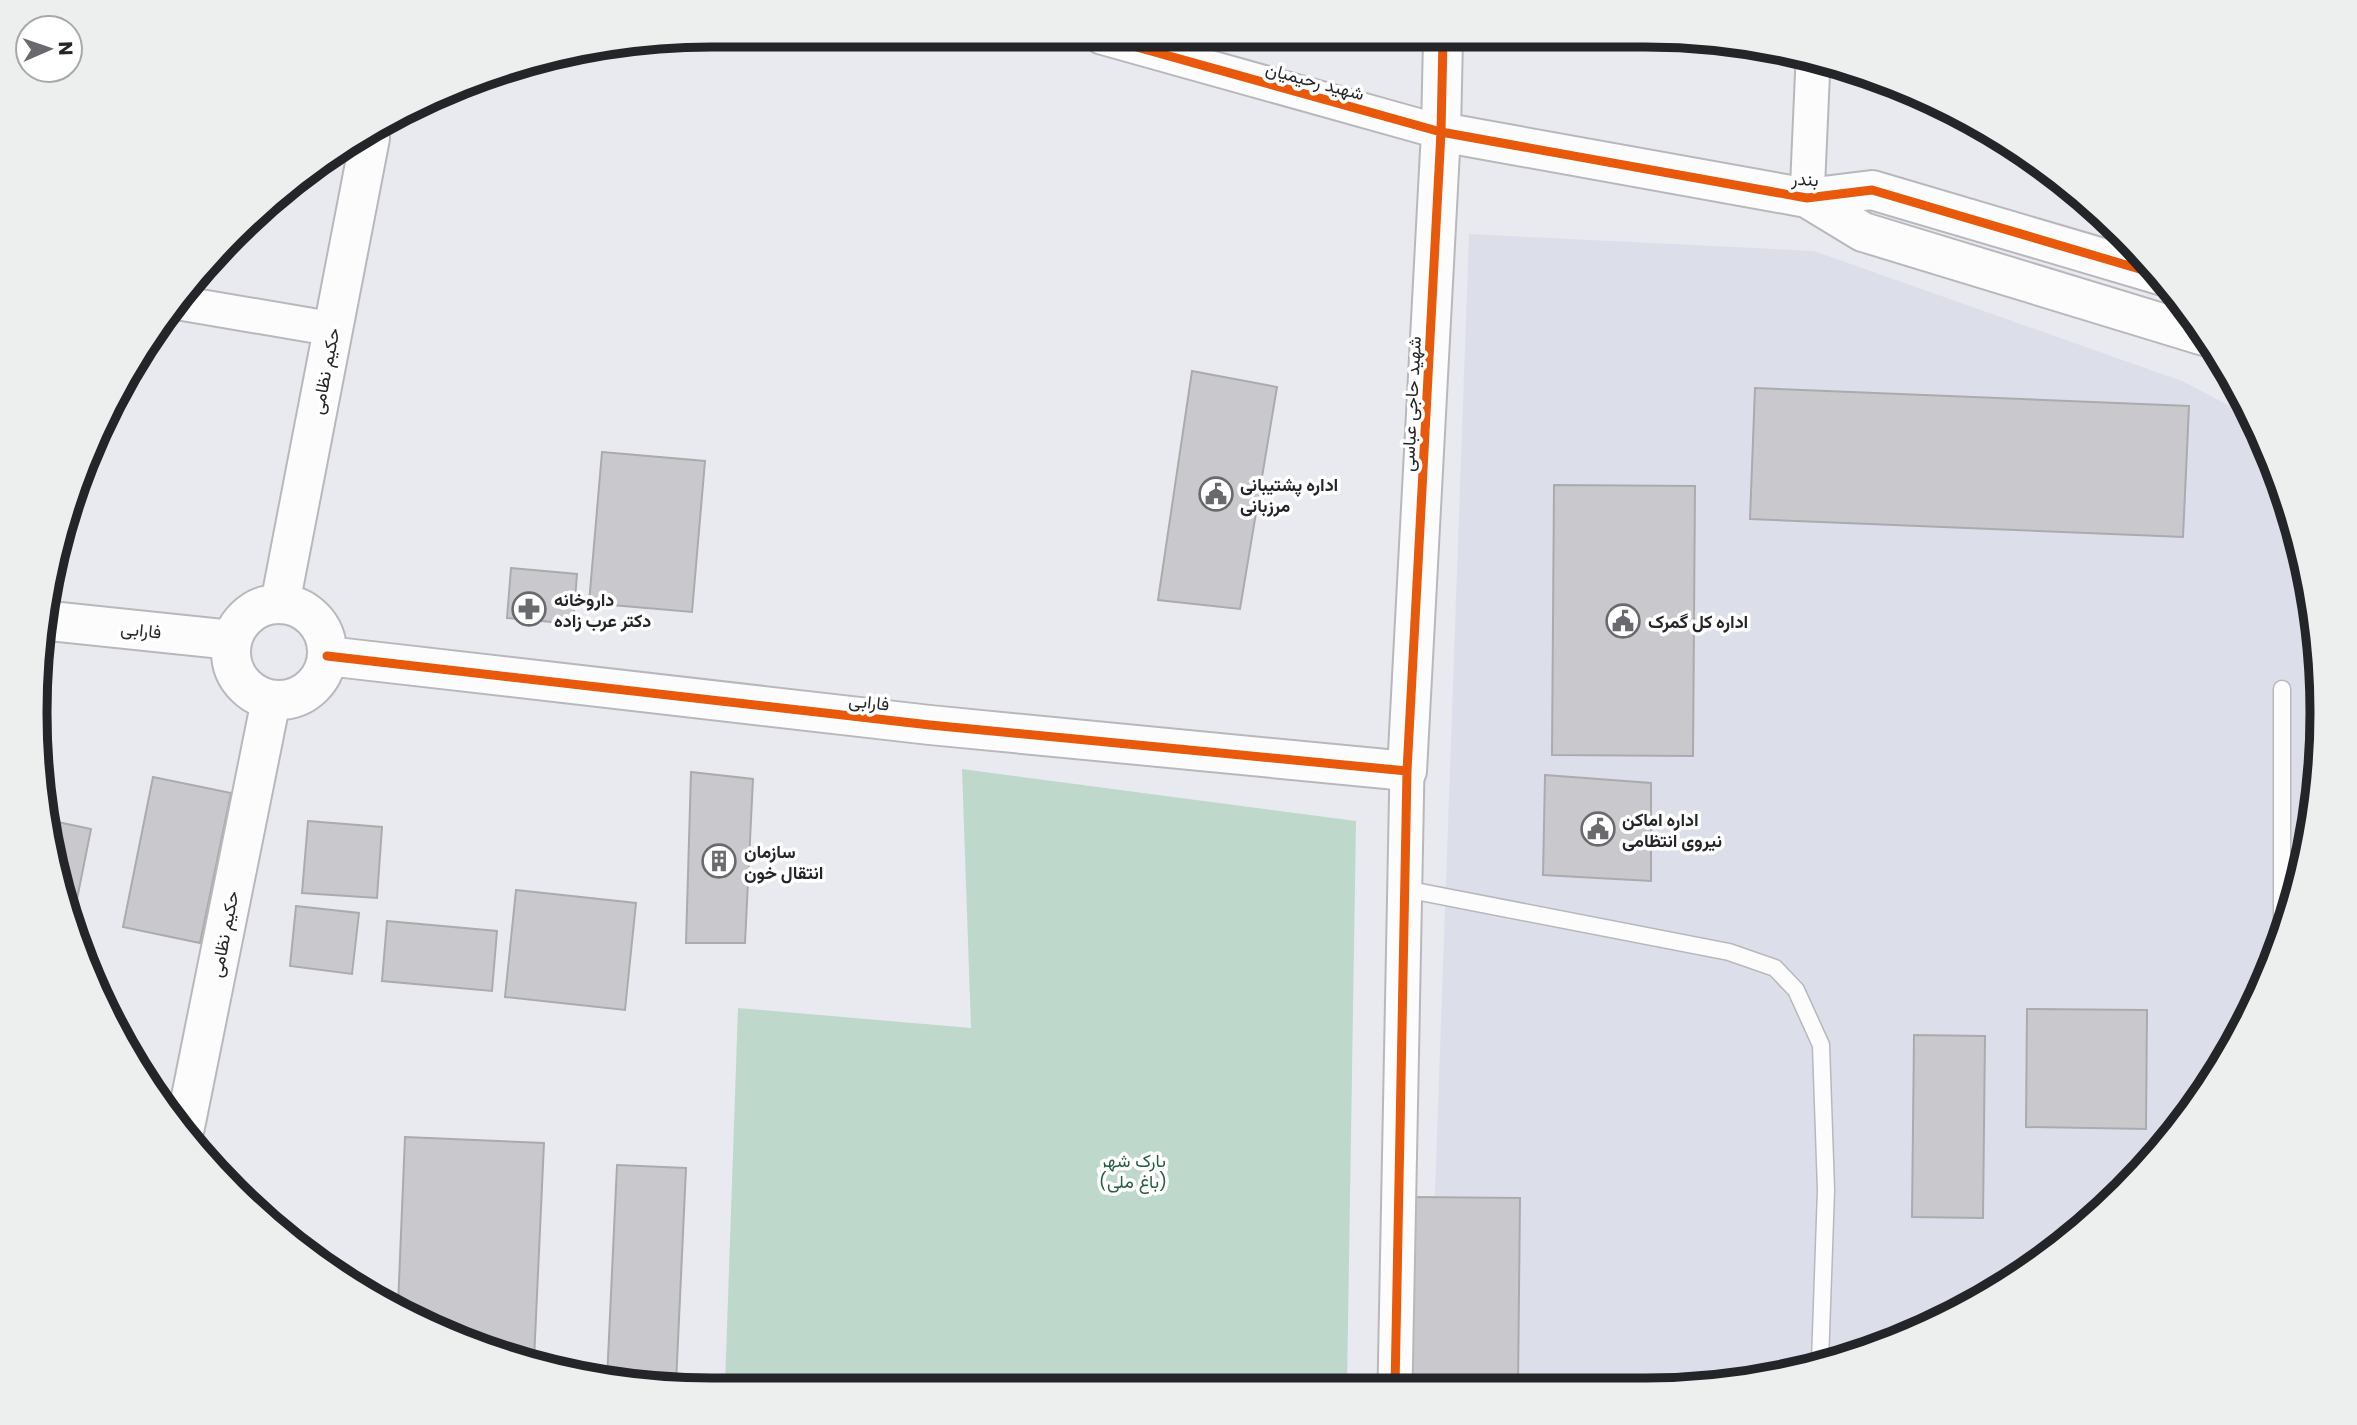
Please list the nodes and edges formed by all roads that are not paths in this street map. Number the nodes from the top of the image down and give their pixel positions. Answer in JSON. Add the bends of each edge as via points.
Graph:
{"nodes":[{"id":1,"x":1137,"y":47,"type":"edge"},
{"id":2,"x":1443,"y":47,"type":"edge"},
{"id":3,"x":1813,"y":69,"type":"edge"},
{"id":4,"x":1441,"y":132,"type":"junction"},
{"id":5,"x":369,"y":143,"type":"edge"},
{"id":6,"x":1807,"y":198,"type":"junction"},
{"id":7,"x":2141,"y":269,"type":"edge"},
{"id":8,"x":188,"y":304,"type":"edge"},
{"id":9,"x":333,"y":328,"type":"junction"},
{"id":10,"x":2189,"y":330,"type":"edge"},
{"id":11,"x":279,"y":604,"type":"junction"},
{"id":12,"x":54,"y":621,"type":"edge"},
{"id":13,"x":232,"y":639,"type":"junction"},
{"id":14,"x":327,"y":656,"type":"junction"},
{"id":15,"x":2282,"y":690,"type":"dead end"},
{"id":16,"x":271,"y":700,"type":"junction"},
{"id":17,"x":1407,"y":771,"type":"junction"},
{"id":18,"x":1405,"y":890,"type":"junction"},
{"id":19,"x":2282,"y":901,"type":"edge"},
{"id":20,"x":187,"y":1119,"type":"edge"},
{"id":21,"x":1820,"y":1354,"type":"edge"},
{"id":22,"x":1395,"y":1378,"type":"edge"}],
"edges":[{"from":1,"to":4,"type":"street","name":"شهید رحیمیان"},
{"from":2,"to":4,"type":"street","name":"شهید حاجی عباسی"},
{"from":3,"to":6,"type":"street","name":"بندر"},
{"from":4,"to":6,"type":"street","name":"بندر"},
{"from":4,"to":17,"type":"street","name":"شهید حاجی عباسی"},
{"from":5,"to":9,"type":"street","name":"حکیم نظامی"},
{"from":6,"to":7,"type":"street","name":"بندر","via":[[1872,190]]},
{"from":6,"to":10,"type":"street","name":"بندر","via":[[1863,232]]},
{"from":8,"to":9,"type":"street"},
{"from":9,"to":11,"type":"street","name":"حکیم نظامی"},
{"from":11,"to":13,"type":"street","via":[[250,613]]},
{"from":11,"to":14,"type":"street","via":[[296,606],[315,620],[326,640]]},
{"from":12,"to":13,"type":"street","name":"فارابی"},
{"from":13,"to":16,"type":"street","via":[[231,656],[243,685]]},
{"from":14,"to":16,"type":"street","via":[[315,685],[303,695]]},
{"from":14,"to":17,"type":"street","name":"فارابی","via":[[930,725]]},
{"from":15,"to":19,"type":"lane"},
{"from":16,"to":20,"type":"street","name":"حکیم نظامی"},
{"from":17,"to":18,"type":"street"},
{"from":18,"to":21,"type":"lane","via":[[1729,952],[1775,968],[1796,990],[1821,1045],[1826,1190]]},
{"from":18,"to":22,"type":"street"}]}
